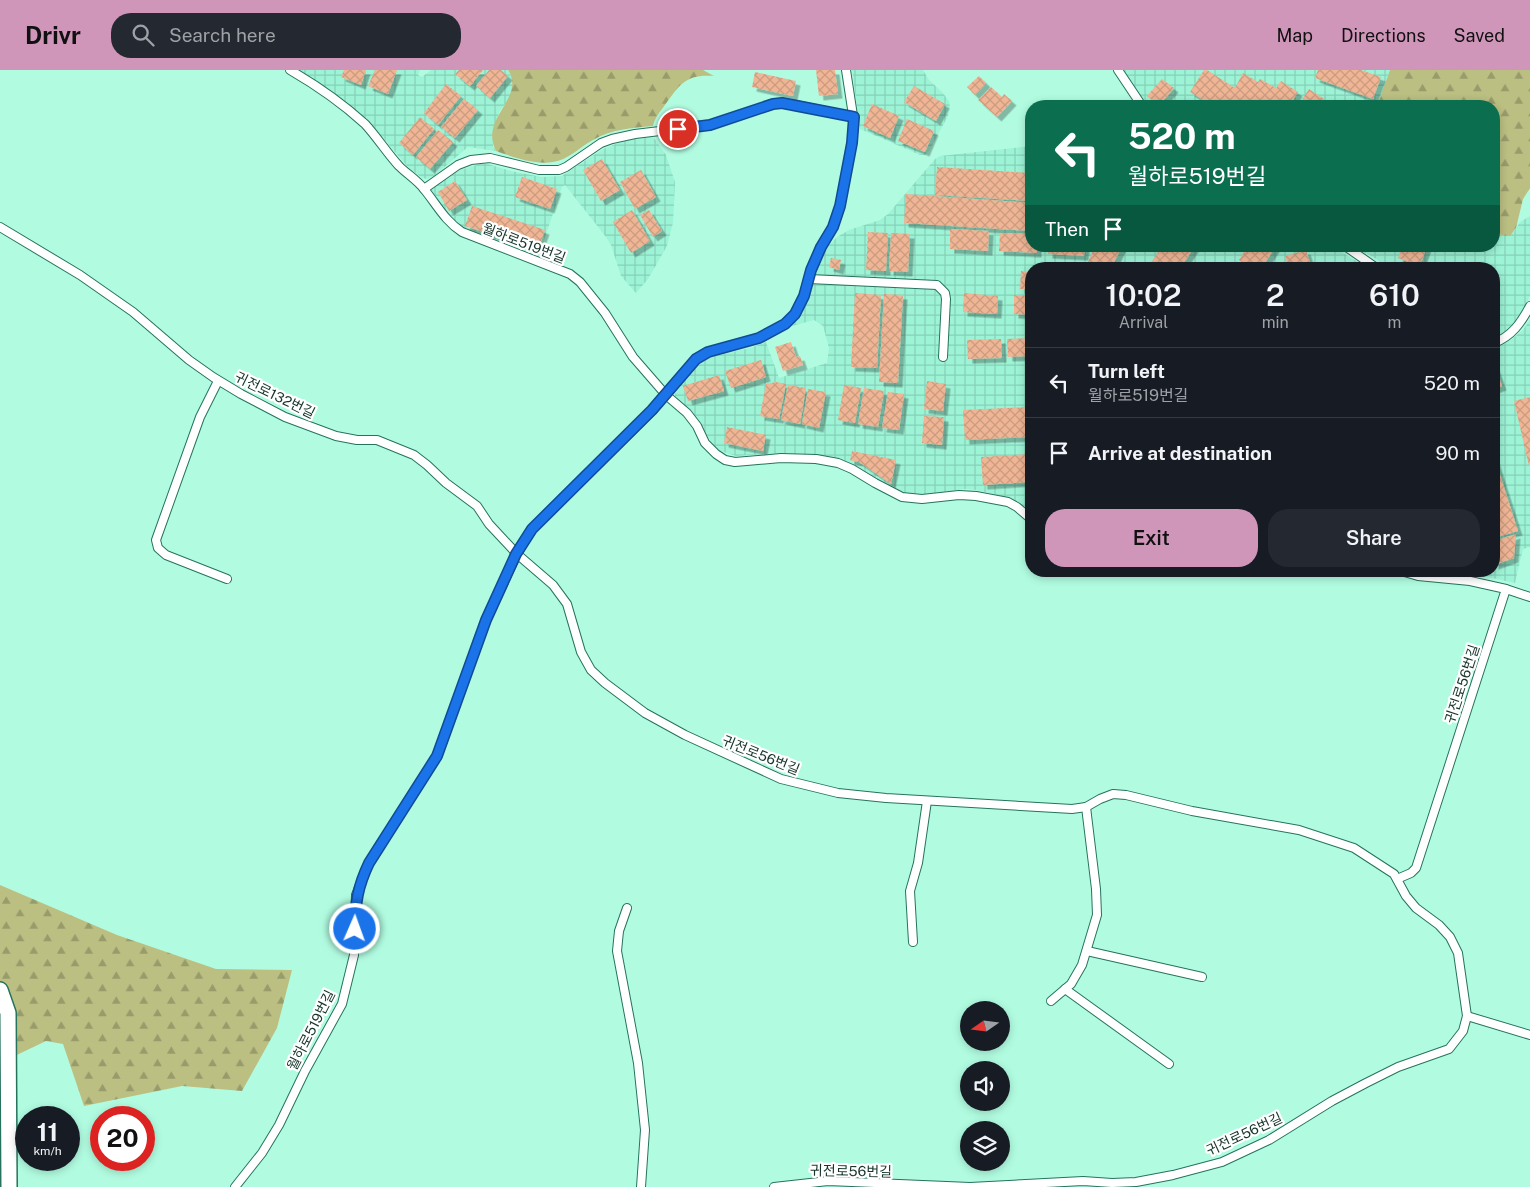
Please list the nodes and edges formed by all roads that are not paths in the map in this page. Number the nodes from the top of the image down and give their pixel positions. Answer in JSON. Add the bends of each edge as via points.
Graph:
{"nodes":[{"id":1,"x":290,"y":70,"type":"edge"},
{"id":2,"x":846,"y":70,"type":"edge"},
{"id":3,"x":1118,"y":70,"type":"edge"},
{"id":4,"x":1138,"y":100,"type":"edge"},
{"id":5,"x":854,"y":117,"type":"junction"},
{"id":6,"x":424,"y":188,"type":"junction"},
{"id":7,"x":0,"y":227,"type":"edge"},
{"id":8,"x":1353,"y":252,"type":"edge"},
{"id":9,"x":1368,"y":262,"type":"edge"},
{"id":10,"x":809,"y":279,"type":"junction"},
{"id":11,"x":1530,"y":306,"type":"edge"},
{"id":12,"x":1500,"y":340,"type":"edge"},
{"id":13,"x":944,"y":357,"type":"dead end"},
{"id":14,"x":218,"y":381,"type":"junction"},
{"id":15,"x":666,"y":395,"type":"junction"},
{"id":16,"x":1025,"y":513,"type":"edge"},
{"id":17,"x":516,"y":554,"type":"junction"},
{"id":18,"x":1428,"y":577,"type":"edge"},
{"id":19,"x":227,"y":579,"type":"dead end"},
{"id":20,"x":1506,"y":589,"type":"junction"},
{"id":21,"x":1530,"y":596,"type":"edge"},
{"id":22,"x":927,"y":801,"type":"junction"},
{"id":23,"x":1086,"y":807,"type":"junction"},
{"id":24,"x":1397,"y":879,"type":"junction"},
{"id":25,"x":627,"y":908,"type":"dead end"},
{"id":26,"x":913,"y":942,"type":"dead end"},
{"id":27,"x":1087,"y":951,"type":"junction"},
{"id":28,"x":1202,"y":977,"type":"dead end"},
{"id":29,"x":1065,"y":989,"type":"junction"},
{"id":30,"x":0,"y":990,"type":"edge"},
{"id":31,"x":1051,"y":1001,"type":"dead end"},
{"id":32,"x":1467,"y":1016,"type":"junction"},
{"id":33,"x":1530,"y":1036,"type":"edge"},
{"id":34,"x":1170,"y":1064,"type":"dead end"},
{"id":35,"x":1112,"y":1185,"type":"edge"},
{"id":36,"x":9,"y":1187,"type":"edge"},
{"id":37,"x":235,"y":1187,"type":"edge"},
{"id":38,"x":641,"y":1187,"type":"edge"},
{"id":39,"x":774,"y":1187,"type":"edge"}],
"edges":[{"from":1,"to":6,"type":"lane","name":"월하로519번길","via":[[366,125],[401,168]]},
{"from":2,"to":5,"type":"lane","name":"월하로519번길"},
{"from":3,"to":4,"type":"lane"},
{"from":5,"to":6,"type":"lane","via":[[791,104],[773,104],[710,125],[612,139],[559,170],[538,170],[490,158],[471,160]]},
{"from":5,"to":10,"type":"lane","name":"월하로519번길","via":[[840,206]]},
{"from":6,"to":15,"type":"lane","name":"월하로519번길","via":[[454,227],[570,274],[580,282],[605,313],[633,357]]},
{"from":7,"to":14,"type":"lane","name":"귀전로132번길","via":[[80,275],[133,312]]},
{"from":8,"to":9,"type":"lane"},
{"from":10,"to":13,"type":"lane","via":[[937,285],[946,299]]},
{"from":10,"to":15,"type":"lane","name":"월하로519번길","via":[[795,314],[785,324],[759,338],[708,352],[696,359]]},
{"from":11,"to":12,"type":"lane","via":[[1512,333]]},
{"from":14,"to":17,"type":"lane","name":"귀전로132번길","via":[[293,420],[336,436],[377,440],[414,455],[477,506]]},
{"from":14,"to":19,"type":"lane","name":"귀전로132번길","via":[[200,417],[156,540],[158,548],[166,555]]},
{"from":15,"to":16,"type":"lane","name":"월하로519번길","via":[[687,413],[705,443],[725,460],[816,459],[852,469],[902,497],[976,496],[1008,502]]},
{"from":15,"to":17,"type":"lane","name":"월하로519번길","via":[[546,514]]},
{"from":17,"to":22,"type":"lane","name":"귀전로56번길","via":[[553,585],[567,604],[581,652],[591,670],[645,713],[781,779],[838,793]]},
{"from":17,"to":37,"type":"lane","name":"월하로519번길","via":[[486,620],[437,756],[361,880],[356,895],[354,954],[342,1004],[279,1125]]},
{"from":18,"to":20,"type":"lane"},
{"from":20,"to":21,"type":"lane"},
{"from":20,"to":24,"type":"lane","name":"귀전로56번길","via":[[1416,868]]},
{"from":22,"to":23,"type":"lane","name":"귀전로56번길","via":[[1072,809]]},
{"from":22,"to":26,"type":"lane","via":[[918,863],[910,891]]},
{"from":23,"to":24,"type":"lane","name":"귀전로56번길","via":[[1113,794],[1126,795],[1192,811],[1299,830],[1354,848]]},
{"from":23,"to":27,"type":"lane","via":[[1097,915]]},
{"from":24,"to":32,"type":"lane","name":"귀전로56번길","via":[[1416,908],[1439,924],[1450,937],[1458,953]]},
{"from":25,"to":38,"type":"lane","via":[[619,931],[617,951],[638,1063],[645,1130]]},
{"from":27,"to":28,"type":"lane"},
{"from":27,"to":29,"type":"lane","via":[[1082,965]]},
{"from":29,"to":31,"type":"lane"},
{"from":29,"to":34,"type":"lane"},
{"from":30,"to":36,"type":"street","via":[[8,1013]]},
{"from":32,"to":33,"type":"lane"},
{"from":32,"to":35,"type":"lane","name":"귀전로56번길","via":[[1463,1031],[1449,1048],[1366,1083],[1261,1144],[1214,1164]]},
{"from":35,"to":39,"type":"lane","name":"귀전로56번길","via":[[1083,1181],[970,1187],[828,1181]]}]}
